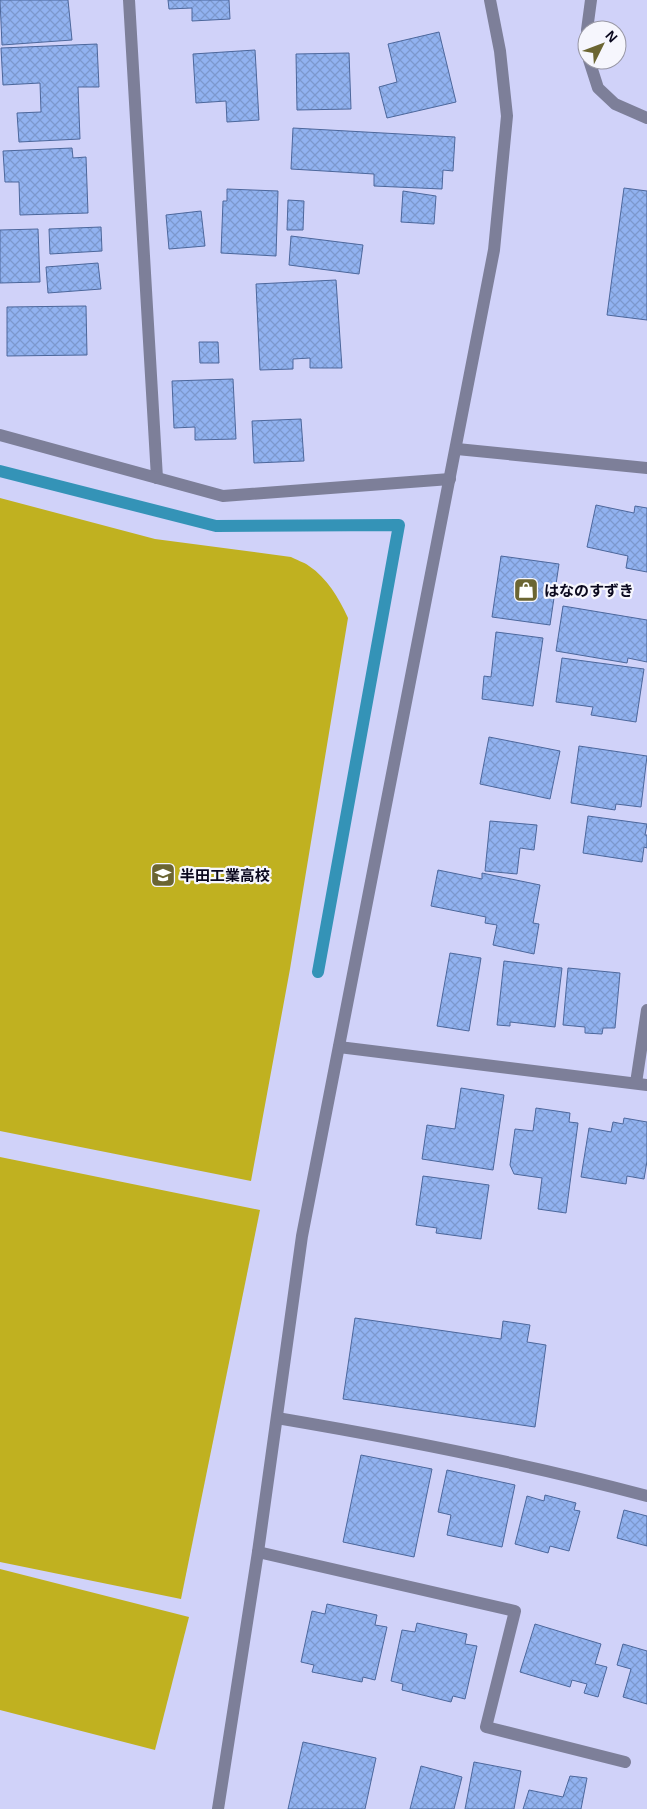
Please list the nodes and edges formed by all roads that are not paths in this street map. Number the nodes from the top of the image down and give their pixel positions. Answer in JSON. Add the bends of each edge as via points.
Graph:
{"nodes":[{"id":1,"x":129,"y":0,"type":"edge"},
{"id":2,"x":490,"y":0,"type":"edge"},
{"id":3,"x":591,"y":0,"type":"edge"},
{"id":4,"x":588,"y":20,"type":"edge"},
{"id":5,"x":592,"y":70,"type":"edge"},
{"id":6,"x":647,"y":118,"type":"edge"},
{"id":7,"x":0,"y":435,"type":"edge"},
{"id":8,"x":457,"y":448,"type":"junction"},
{"id":9,"x":647,"y":468,"type":"edge"},
{"id":10,"x":157,"y":478,"type":"junction"},
{"id":11,"x":450,"y":479,"type":"junction"},
{"id":12,"x":647,"y":1010,"type":"edge"},
{"id":13,"x":339,"y":1047,"type":"junction"},
{"id":14,"x":642,"y":1084,"type":"edge"},
{"id":15,"x":277,"y":1418,"type":"junction"},
{"id":16,"x":647,"y":1496,"type":"edge"},
{"id":17,"x":258,"y":1552,"type":"junction"},
{"id":18,"x":625,"y":1762,"type":"dead end"},
{"id":19,"x":218,"y":1809,"type":"edge"}],
"edges":[{"from":1,"to":10,"type":"street"},
{"from":2,"to":8,"type":"street","via":[[507,116],[494,250]]},
{"from":3,"to":4,"type":"street"},
{"from":5,"to":6,"type":"street","via":[[598,88],[615,104]]},
{"from":7,"to":10,"type":"street"},
{"from":8,"to":9,"type":"street"},
{"from":8,"to":11,"type":"street"},
{"from":10,"to":11,"type":"street","via":[[223,496]]},
{"from":11,"to":13,"type":"street"},
{"from":12,"to":14,"type":"street"},
{"from":13,"to":14,"type":"street"},
{"from":13,"to":15,"type":"street","via":[[302,1236]]},
{"from":15,"to":16,"type":"street","via":[[433,1446]]},
{"from":15,"to":17,"type":"street"},
{"from":17,"to":18,"type":"street","via":[[515,1611],[486,1727]]},
{"from":17,"to":19,"type":"street"}]}
